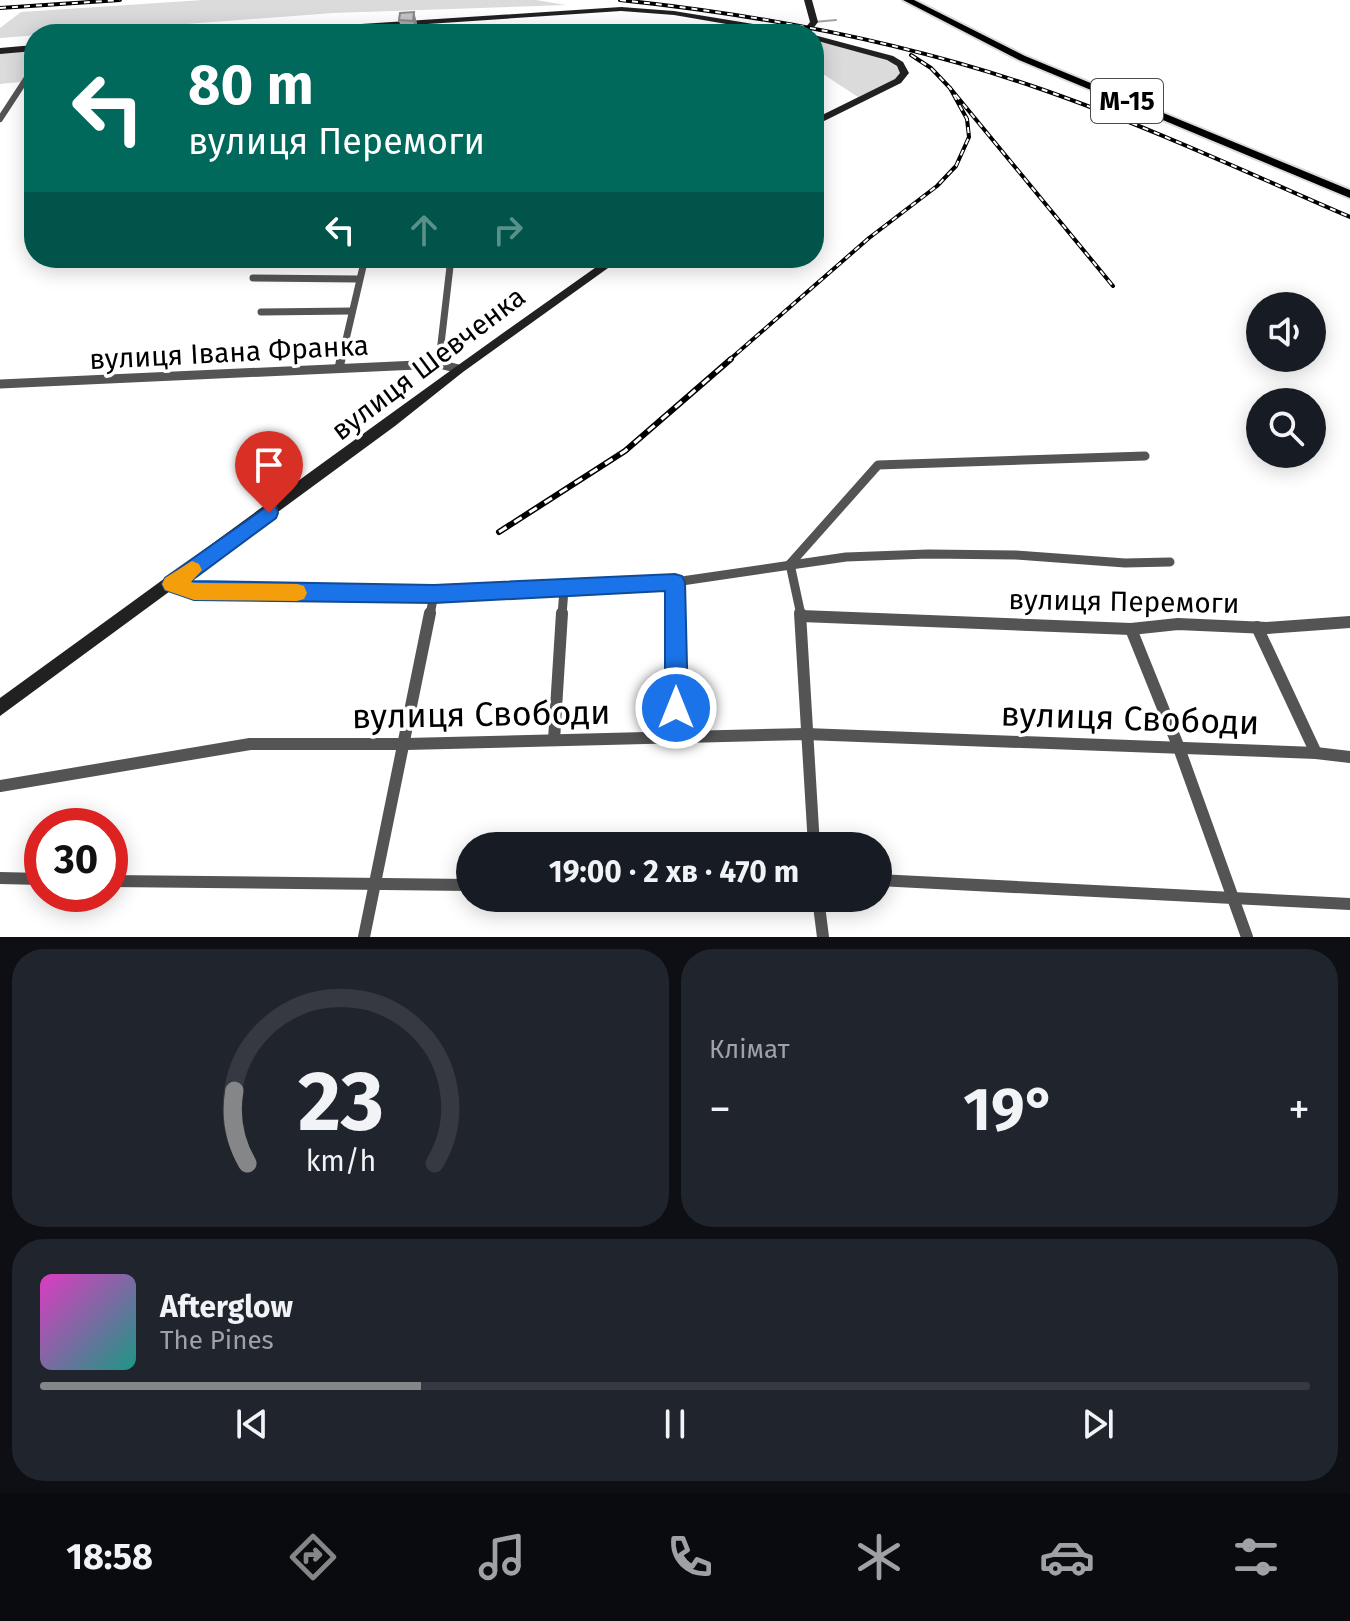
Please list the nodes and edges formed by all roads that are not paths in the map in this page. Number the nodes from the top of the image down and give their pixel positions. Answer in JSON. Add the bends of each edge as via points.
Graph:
{"nodes":[{"id":1,"x":808,"y":0,"type":"edge"},
{"id":2,"x":907,"y":0,"type":"edge"},
{"id":3,"x":390,"y":24,"type":"edge"},
{"id":4,"x":744,"y":24,"type":"edge"},
{"id":5,"x":812,"y":24,"type":"edge"},
{"id":6,"x":824,"y":40,"type":"edge"},
{"id":7,"x":24,"y":49,"type":"edge"},
{"id":8,"x":0,"y":51,"type":"edge"},
{"id":9,"x":24,"y":82,"type":"edge"},
{"id":10,"x":824,"y":118,"type":"edge"},
{"id":11,"x":0,"y":119,"type":"edge"},
{"id":12,"x":1350,"y":194,"type":"edge"},
{"id":13,"x":362,"y":268,"type":"edge"},
{"id":14,"x":450,"y":268,"type":"edge"},
{"id":15,"x":602,"y":268,"type":"edge"},
{"id":16,"x":253,"y":278,"type":"dead end"},
{"id":17,"x":358,"y":279,"type":"junction"},
{"id":18,"x":352,"y":311,"type":"junction"},
{"id":19,"x":261,"y":312,"type":"dead end"},
{"id":20,"x":439,"y":364,"type":"junction"},
{"id":21,"x":339,"y":368,"type":"junction"},
{"id":22,"x":459,"y":369,"type":"junction"},
{"id":23,"x":0,"y":384,"type":"edge"},
{"id":24,"x":1145,"y":456,"type":"dead end"},
{"id":25,"x":1170,"y":562,"type":"dead end"},
{"id":26,"x":790,"y":564,"type":"junction"},
{"id":27,"x":675,"y":582,"type":"junction"},
{"id":28,"x":172,"y":584,"type":"junction"},
{"id":29,"x":564,"y":590,"type":"junction"},
{"id":30,"x":434,"y":594,"type":"junction"},
{"id":31,"x":801,"y":616,"type":"junction"},
{"id":32,"x":1350,"y":622,"type":"edge"},
{"id":33,"x":1257,"y":627,"type":"junction"},
{"id":34,"x":1131,"y":629,"type":"junction"},
{"id":35,"x":0,"y":708,"type":"edge"},
{"id":36,"x":806,"y":734,"type":"junction"},
{"id":37,"x":677,"y":739,"type":"junction"},
{"id":38,"x":554,"y":740,"type":"junction"},
{"id":39,"x":406,"y":744,"type":"junction"},
{"id":40,"x":1179,"y":748,"type":"junction"},
{"id":41,"x":1316,"y":753,"type":"junction"},
{"id":42,"x":1350,"y":757,"type":"edge"},
{"id":43,"x":0,"y":786,"type":"edge"},
{"id":44,"x":813,"y":832,"type":"edge"},
{"id":45,"x":0,"y":878,"type":"edge"},
{"id":46,"x":24,"y":879,"type":"edge"},
{"id":47,"x":128,"y":881,"type":"edge"},
{"id":48,"x":892,"y":881,"type":"edge"},
{"id":49,"x":456,"y":885,"type":"edge"},
{"id":50,"x":374,"y":886,"type":"junction"},
{"id":51,"x":1232,"y":897,"type":"junction"},
{"id":52,"x":1350,"y":904,"type":"edge"},
{"id":53,"x":820,"y":912,"type":"edge"},
{"id":54,"x":364,"y":937,"type":"edge"},
{"id":55,"x":823,"y":937,"type":"edge"},
{"id":56,"x":1247,"y":937,"type":"edge"}],
"edges":[{"from":1,"to":5,"type":"main road"},
{"from":2,"to":12,"type":"highway","number":"М-15","via":[[1022,58]]},
{"from":3,"to":4,"type":"main road","via":[[614,9]]},
{"from":6,"to":10,"type":"main road","via":[[890,58],[905,73]]},
{"from":7,"to":8,"type":"main road"},
{"from":9,"to":11,"type":"street"},
{"from":13,"to":17,"type":"street"},
{"from":14,"to":20,"type":"street"},
{"from":15,"to":22,"type":"main road","name":"вулиця Шевченка"},
{"from":16,"to":17,"type":"street"},
{"from":17,"to":18,"type":"street"},
{"from":18,"to":19,"type":"street"},
{"from":18,"to":21,"type":"street"},
{"from":20,"to":21,"type":"street","name":"вулиця Івана Франка"},
{"from":20,"to":22,"type":"street","name":"вулиця Івана Франка"},
{"from":21,"to":23,"type":"street","name":"вулиця Івана Франка"},
{"from":22,"to":28,"type":"main road","name":"вулиця Шевченка"},
{"from":24,"to":26,"type":"street","via":[[878,465]]},
{"from":25,"to":26,"type":"street","via":[[928,554]]},
{"from":26,"to":27,"type":"street"},
{"from":26,"to":31,"type":"street"},
{"from":27,"to":29,"type":"street"},
{"from":27,"to":37,"type":"street"},
{"from":28,"to":30,"type":"street","via":[[194,591]]},
{"from":28,"to":35,"type":"main road","name":"вулиця Шевченка"},
{"from":29,"to":30,"type":"street"},
{"from":29,"to":38,"type":"street"},
{"from":30,"to":39,"type":"street"},
{"from":31,"to":34,"type":"street","name":"вулиця Перемоги"},
{"from":31,"to":36,"type":"street"},
{"from":32,"to":33,"type":"street","name":"вулиця Перемоги"},
{"from":33,"to":34,"type":"street","name":"вулиця Перемоги","via":[[1177,622]]},
{"from":33,"to":41,"type":"street"},
{"from":34,"to":40,"type":"street"},
{"from":36,"to":37,"type":"street","name":"вулиця Свободи"},
{"from":36,"to":40,"type":"street","name":"вулиця Свободи"},
{"from":36,"to":44,"type":"street"},
{"from":37,"to":38,"type":"street","name":"вулиця Свободи"},
{"from":38,"to":39,"type":"street","name":"вулиця Свободи"},
{"from":39,"to":43,"type":"street","name":"вулиця Свободи","via":[[250,744]]},
{"from":39,"to":50,"type":"street"},
{"from":40,"to":41,"type":"street","name":"вулиця Свободи"},
{"from":40,"to":51,"type":"street"},
{"from":41,"to":42,"type":"street","name":"вулиця Свободи"},
{"from":45,"to":46,"type":"street"},
{"from":47,"to":50,"type":"street"},
{"from":48,"to":51,"type":"street"},
{"from":49,"to":50,"type":"street"},
{"from":50,"to":54,"type":"street"},
{"from":51,"to":52,"type":"street"},
{"from":51,"to":56,"type":"street"},
{"from":53,"to":55,"type":"street"}]}
